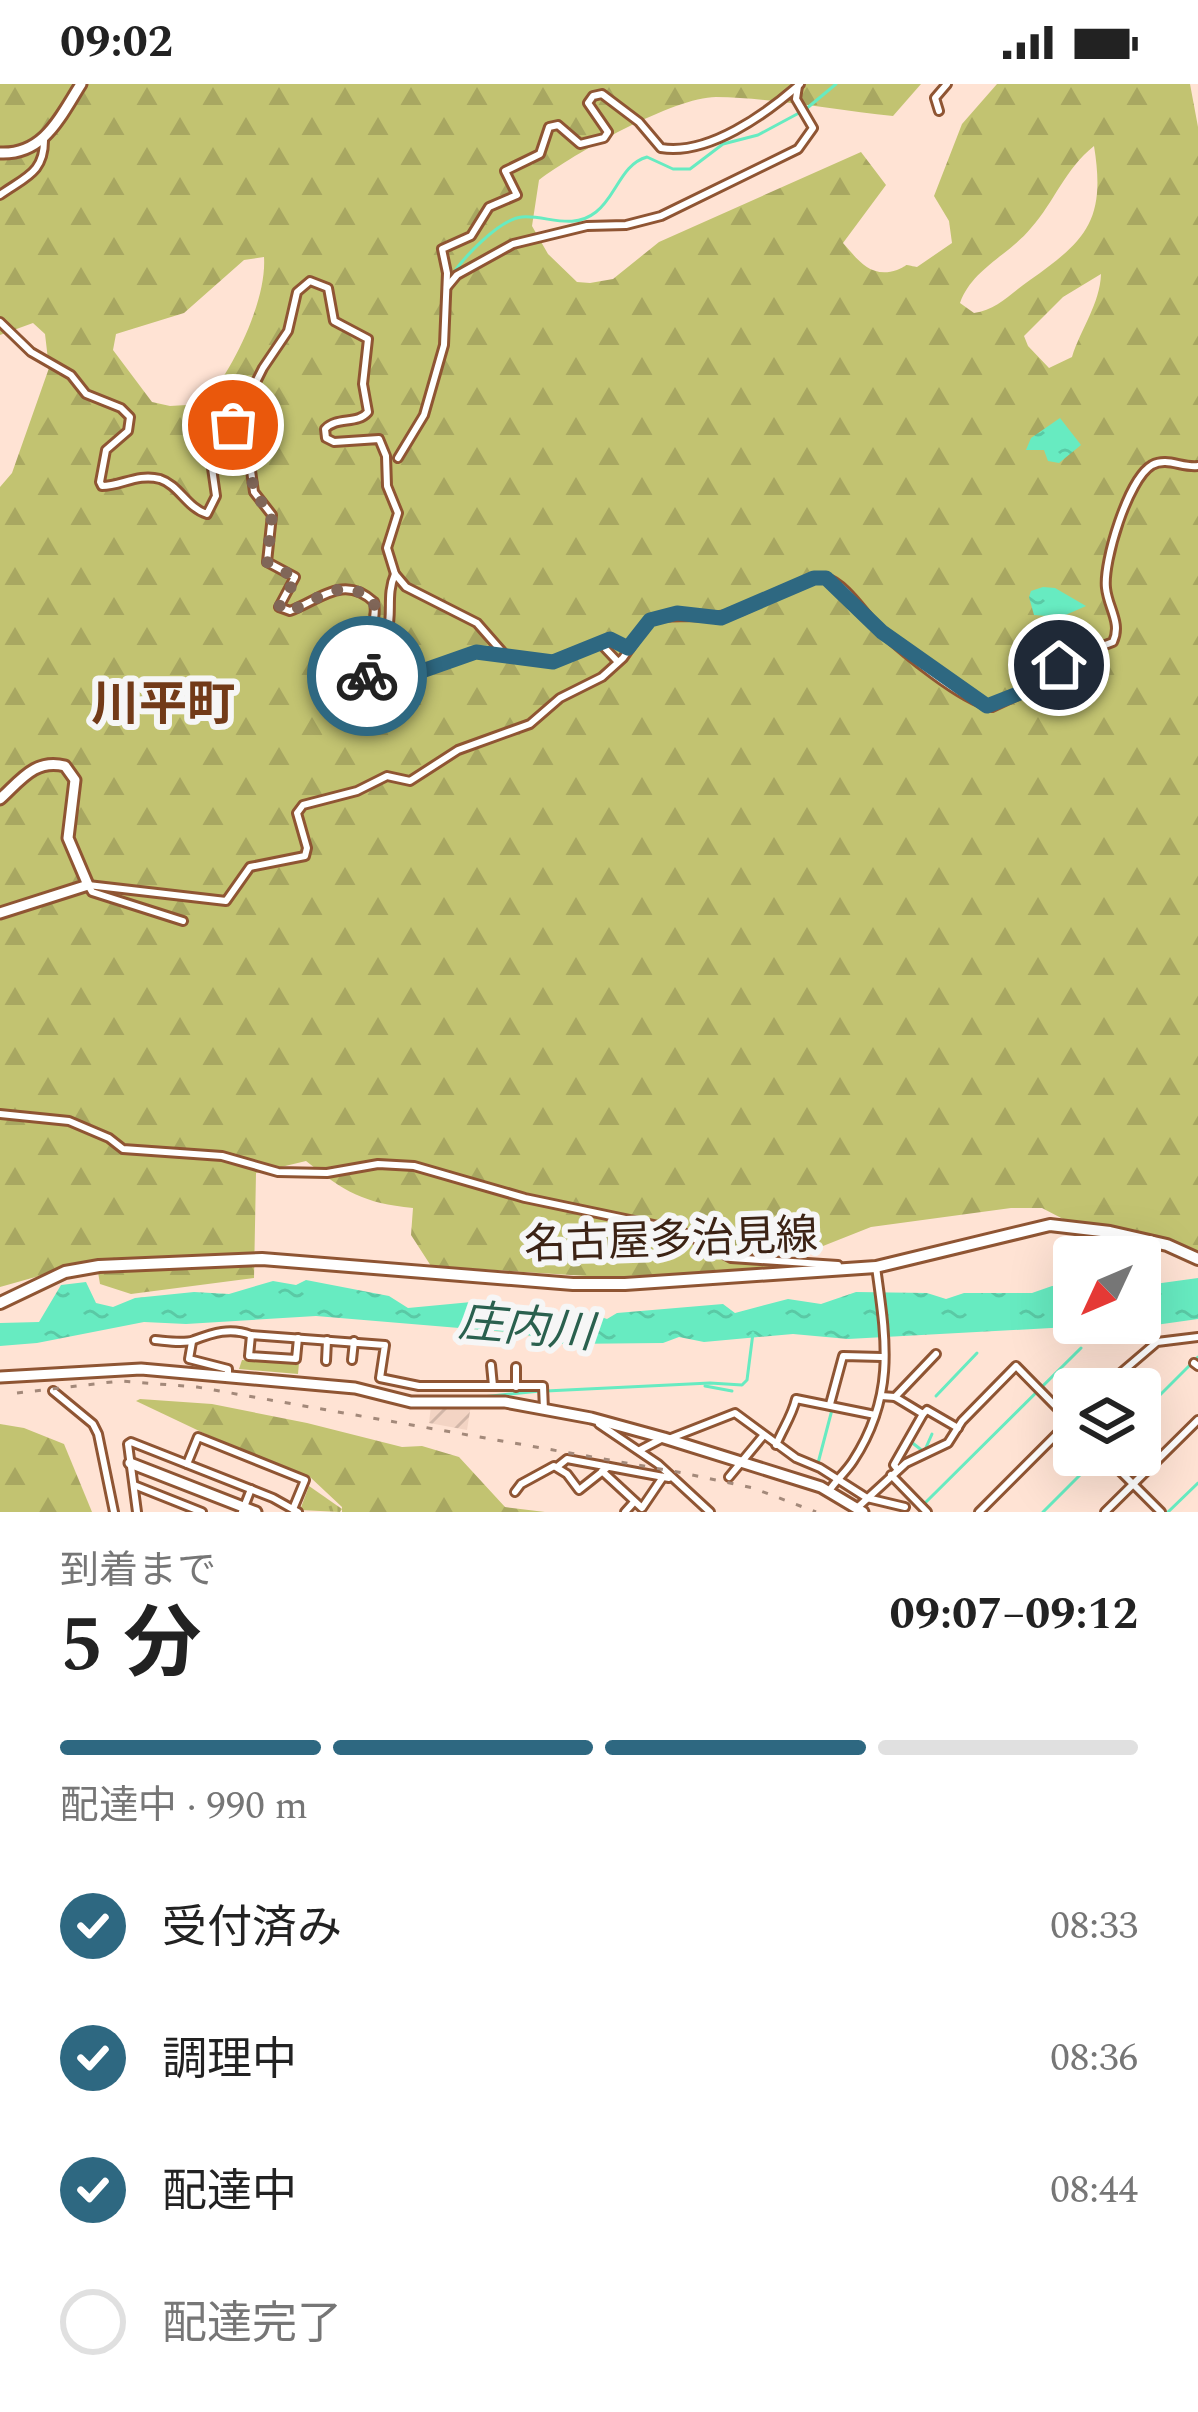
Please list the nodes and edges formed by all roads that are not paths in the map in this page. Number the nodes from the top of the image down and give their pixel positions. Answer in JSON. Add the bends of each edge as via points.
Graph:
{"nodes":[{"id":1,"x":80,"y":84,"type":"edge"},
{"id":2,"x":947,"y":84,"type":"edge"},
{"id":3,"x":799,"y":85,"type":"edge"},
{"id":4,"x":939,"y":112,"type":"dead end"},
{"id":5,"x":44,"y":138,"type":"junction"},
{"id":6,"x":0,"y":153,"type":"edge"},
{"id":7,"x":0,"y":195,"type":"edge"},
{"id":8,"x":447,"y":288,"type":"junction"},
{"id":9,"x":0,"y":322,"type":"edge"},
{"id":10,"x":235,"y":424,"type":"junction"},
{"id":11,"x":398,"y":458,"type":"dead end"},
{"id":12,"x":1198,"y":466,"type":"edge"},
{"id":13,"x":395,"y":574,"type":"junction"},
{"id":14,"x":602,"y":644,"type":"junction"},
{"id":15,"x":628,"y":648,"type":"junction"},
{"id":16,"x":354,"y":650,"type":"junction"},
{"id":17,"x":505,"y":655,"type":"junction"},
{"id":18,"x":619,"y":662,"type":"junction"},
{"id":19,"x":0,"y":799,"type":"edge"},
{"id":20,"x":88,"y":885,"type":"junction"},
{"id":21,"x":0,"y":913,"type":"edge"},
{"id":22,"x":183,"y":922,"type":"dead end"},
{"id":23,"x":0,"y":1114,"type":"edge"},
{"id":24,"x":1198,"y":1259,"type":"edge"},
{"id":25,"x":876,"y":1267,"type":"junction"},
{"id":26,"x":858,"y":1269,"type":"junction"},
{"id":27,"x":0,"y":1303,"type":"edge"},
{"id":28,"x":251,"y":1335,"type":"junction"},
{"id":29,"x":1198,"y":1337,"type":"edge"},
{"id":30,"x":298,"y":1338,"type":"junction"},
{"id":31,"x":155,"y":1340,"type":"dead end"},
{"id":32,"x":327,"y":1340,"type":"junction"},
{"id":33,"x":192,"y":1342,"type":"junction"},
{"id":34,"x":354,"y":1342,"type":"junction"},
{"id":35,"x":936,"y":1354,"type":"dead end"},
{"id":36,"x":882,"y":1357,"type":"dead end"},
{"id":37,"x":326,"y":1360,"type":"dead end"},
{"id":38,"x":352,"y":1360,"type":"dead end"},
{"id":39,"x":491,"y":1365,"type":"dead end"},
{"id":40,"x":516,"y":1367,"type":"dead end"},
{"id":41,"x":1127,"y":1368,"type":"edge"},
{"id":42,"x":228,"y":1376,"type":"junction"},
{"id":43,"x":0,"y":1377,"type":"edge"},
{"id":44,"x":50,"y":1382,"type":"junction"},
{"id":45,"x":493,"y":1385,"type":"junction"},
{"id":46,"x":515,"y":1387,"type":"junction"},
{"id":47,"x":881,"y":1396,"type":"junction"},
{"id":48,"x":895,"y":1397,"type":"junction"},
{"id":49,"x":1053,"y":1402,"type":"edge"},
{"id":50,"x":830,"y":1404,"type":"junction"},
{"id":51,"x":544,"y":1410,"type":"junction"},
{"id":52,"x":923,"y":1414,"type":"junction"},
{"id":53,"x":875,"y":1415,"type":"junction"},
{"id":54,"x":591,"y":1418,"type":"junction"},
{"id":55,"x":1198,"y":1420,"type":"edge"},
{"id":56,"x":958,"y":1428,"type":"junction"},
{"id":57,"x":763,"y":1436,"type":"junction"},
{"id":58,"x":666,"y":1438,"type":"junction"},
{"id":59,"x":1053,"y":1440,"type":"edge"},
{"id":60,"x":776,"y":1445,"type":"junction"},
{"id":61,"x":640,"y":1450,"type":"junction"},
{"id":62,"x":742,"y":1462,"type":"junction"},
{"id":63,"x":130,"y":1463,"type":"junction"},
{"id":64,"x":187,"y":1464,"type":"junction"},
{"id":65,"x":557,"y":1467,"type":"junction"},
{"id":66,"x":605,"y":1469,"type":"junction"},
{"id":67,"x":894,"y":1473,"type":"junction"},
{"id":68,"x":1125,"y":1476,"type":"edge"},
{"id":69,"x":729,"y":1477,"type":"dead end"},
{"id":70,"x":668,"y":1478,"type":"junction"},
{"id":71,"x":837,"y":1479,"type":"junction"},
{"id":72,"x":1133,"y":1484,"type":"junction"},
{"id":73,"x":134,"y":1485,"type":"junction"},
{"id":74,"x":250,"y":1489,"type":"junction"},
{"id":75,"x":829,"y":1491,"type":"junction"},
{"id":76,"x":515,"y":1492,"type":"dead end"},
{"id":77,"x":867,"y":1498,"type":"junction"},
{"id":78,"x":634,"y":1502,"type":"junction"},
{"id":79,"x":905,"y":1507,"type":"dead end"},
{"id":80,"x":243,"y":1509,"type":"edge"},
{"id":81,"x":296,"y":1510,"type":"edge"},
{"id":82,"x":860,"y":1510,"type":"edge"},
{"id":83,"x":115,"y":1512,"type":"edge"},
{"id":84,"x":137,"y":1512,"type":"edge"},
{"id":85,"x":202,"y":1512,"type":"edge"},
{"id":86,"x":256,"y":1512,"type":"edge"},
{"id":87,"x":625,"y":1512,"type":"edge"},
{"id":88,"x":710,"y":1512,"type":"edge"},
{"id":89,"x":927,"y":1512,"type":"edge"},
{"id":90,"x":979,"y":1512,"type":"edge"},
{"id":91,"x":1106,"y":1512,"type":"edge"},
{"id":92,"x":1161,"y":1512,"type":"edge"}],
"edges":[{"from":1,"to":5,"type":"main road"},
{"from":2,"to":4,"type":"street","via":[[935,98]]},
{"from":3,"to":8,"type":"street","via":[[796,98],[813,128],[798,149],[649,221],[513,244]]},
{"from":3,"to":8,"type":"street","via":[[719,136],[676,151],[661,148],[605,96],[593,96],[590,109],[608,134],[587,145],[558,125],[548,127],[540,154],[506,171],[517,195],[489,207],[464,240],[444,246]]},
{"from":5,"to":6,"type":"main road","via":[[23,152]]},
{"from":5,"to":7,"type":"street","via":[[38,170]]},
{"from":8,"to":11,"type":"street","via":[[441,357],[424,415]]},
{"from":9,"to":10,"type":"street","via":[[86,394],[130,418],[128,431],[106,450],[105,488],[156,478],[206,514],[216,496],[212,450]]},
{"from":10,"to":13,"type":"street","via":[[288,331],[297,292],[304,284],[328,288],[334,320],[368,339],[368,412],[330,424],[326,438],[379,439],[398,513],[387,548]]},
{"from":10,"to":16,"type":"street","via":[[248,440],[254,493],[272,515],[267,562],[296,578],[279,607],[290,611],[335,588],[366,594],[376,622]]},
{"from":12,"to":15,"type":"street","via":[[1152,466],[1124,508],[1106,590],[1118,637],[992,707],[919,661],[826,578],[721,618],[650,620]]},
{"from":13,"to":16,"type":"street","via":[[385,640],[370,652]]},
{"from":13,"to":17,"type":"street","via":[[477,622]]},
{"from":14,"to":15,"type":"street","via":[[610,639]]},
{"from":14,"to":17,"type":"street","via":[[553,662]]},
{"from":14,"to":18,"type":"street"},
{"from":15,"to":18,"type":"street"},
{"from":16,"to":17,"type":"street","via":[[345,666],[357,678],[422,671],[476,652]]},
{"from":18,"to":20,"type":"street","via":[[530,724],[458,750],[424,775],[387,776],[304,805],[297,813],[305,856],[250,867],[226,901]]},
{"from":19,"to":20,"type":"main road","via":[[29,771],[65,766],[75,780],[68,838]]},
{"from":20,"to":21,"type":"main road"},
{"from":20,"to":22,"type":"street"},
{"from":23,"to":26,"type":"street","via":[[69,1121],[123,1149],[222,1156],[278,1172],[414,1166],[679,1230],[730,1258]]},
{"from":24,"to":25,"type":"main road","name":"名古屋多治見線","via":[[1068,1225]]},
{"from":25,"to":26,"type":"main road","name":"名古屋多治見線"},
{"from":25,"to":47,"type":"street","via":[[887,1346]]},
{"from":26,"to":27,"type":"main road","name":"名古屋多治見線","via":[[573,1284],[226,1260],[78,1268]]},
{"from":28,"to":30,"type":"street"},
{"from":28,"to":30,"type":"street","via":[[249,1356],[273,1358],[296,1359]]},
{"from":28,"to":33,"type":"street","via":[[204,1334]]},
{"from":29,"to":41,"type":"street","via":[[1157,1342]]},
{"from":30,"to":32,"type":"street"},
{"from":31,"to":33,"type":"street"},
{"from":32,"to":34,"type":"street"},
{"from":32,"to":37,"type":"street"},
{"from":33,"to":42,"type":"street","via":[[189,1359]]},
{"from":34,"to":38,"type":"street"},
{"from":34,"to":45,"type":"street","via":[[385,1345],[380,1378]]},
{"from":35,"to":48,"type":"street"},
{"from":36,"to":50,"type":"street","via":[[843,1355]]},
{"from":39,"to":45,"type":"street"},
{"from":40,"to":46,"type":"street"},
{"from":42,"to":44,"type":"main road","via":[[141,1369]]},
{"from":42,"to":51,"type":"main road","via":[[411,1402]]},
{"from":43,"to":44,"type":"main road"},
{"from":44,"to":83,"type":"street","via":[[58,1400],[98,1434]]},
{"from":45,"to":46,"type":"street"},
{"from":46,"to":51,"type":"street","via":[[542,1387]]},
{"from":47,"to":48,"type":"street"},
{"from":47,"to":53,"type":"street"},
{"from":48,"to":52,"type":"street"},
{"from":49,"to":56,"type":"street","via":[[1016,1366]]},
{"from":50,"to":53,"type":"street"},
{"from":50,"to":60,"type":"street","via":[[796,1399]]},
{"from":51,"to":54,"type":"main road"},
{"from":52,"to":56,"type":"street"},
{"from":52,"to":67,"type":"street"},
{"from":53,"to":71,"type":"street"},
{"from":54,"to":58,"type":"main road"},
{"from":54,"to":61,"type":"street"},
{"from":55,"to":72,"type":"street"},
{"from":56,"to":67,"type":"street","via":[[948,1443]]},
{"from":57,"to":58,"type":"street","via":[[734,1413]]},
{"from":57,"to":60,"type":"street"},
{"from":57,"to":62,"type":"street"},
{"from":58,"to":61,"type":"street"},
{"from":58,"to":62,"type":"main road"},
{"from":59,"to":90,"type":"street"},
{"from":60,"to":71,"type":"street"},
{"from":61,"to":70,"type":"street"},
{"from":62,"to":69,"type":"street"},
{"from":62,"to":75,"type":"main road"},
{"from":63,"to":64,"type":"street","via":[[131,1442]]},
{"from":63,"to":73,"type":"street"},
{"from":63,"to":80,"type":"main road"},
{"from":64,"to":74,"type":"street"},
{"from":64,"to":81,"type":"street","via":[[198,1437],[305,1480]]},
{"from":65,"to":66,"type":"street","via":[[567,1459]]},
{"from":65,"to":66,"type":"street","via":[[579,1490]]},
{"from":65,"to":76,"type":"street"},
{"from":66,"to":70,"type":"street"},
{"from":66,"to":78,"type":"street"},
{"from":67,"to":77,"type":"street"},
{"from":67,"to":89,"type":"street"},
{"from":68,"to":72,"type":"street"},
{"from":70,"to":78,"type":"street","via":[[642,1508]]},
{"from":70,"to":88,"type":"street"},
{"from":71,"to":75,"type":"street"},
{"from":71,"to":77,"type":"street"},
{"from":72,"to":91,"type":"street"},
{"from":72,"to":92,"type":"street"},
{"from":73,"to":84,"type":"street"},
{"from":73,"to":85,"type":"street"},
{"from":74,"to":80,"type":"street"},
{"from":74,"to":81,"type":"street"},
{"from":75,"to":82,"type":"main road"},
{"from":77,"to":79,"type":"street"},
{"from":77,"to":82,"type":"street"},
{"from":78,"to":87,"type":"street"},
{"from":80,"to":86,"type":"main road"}]}
